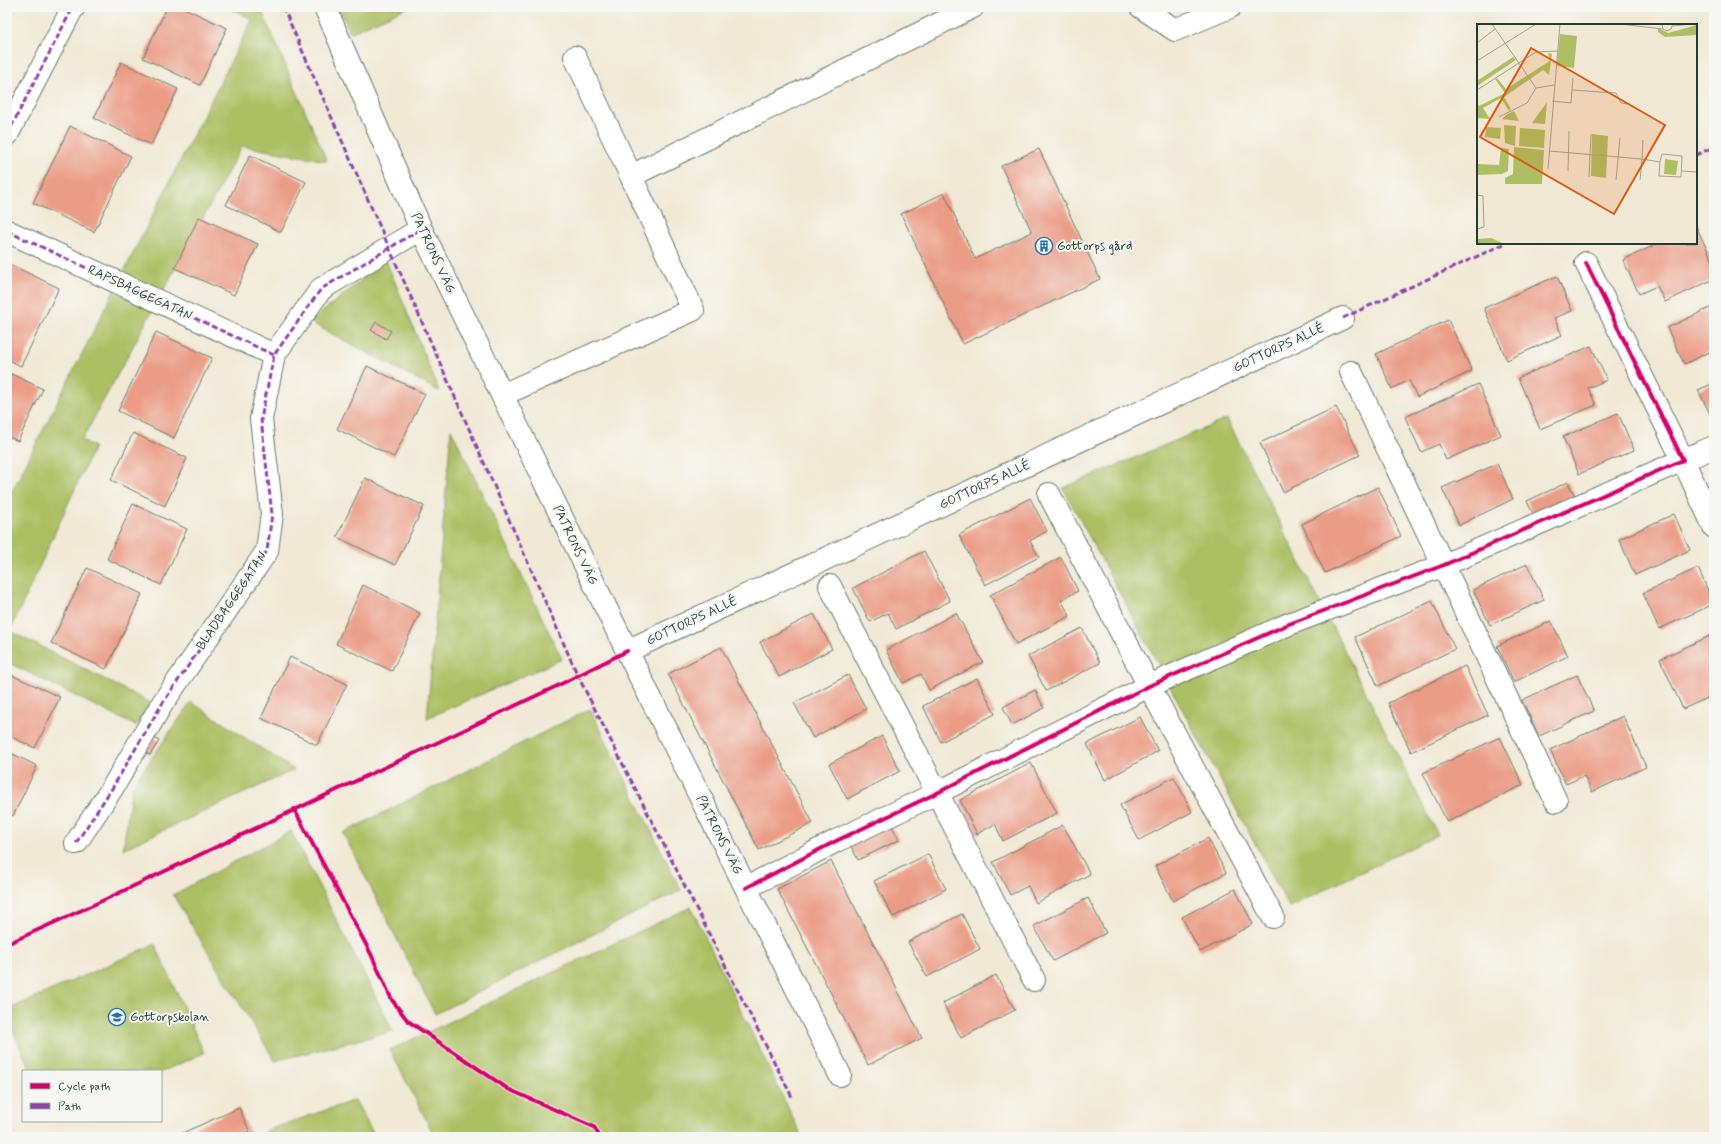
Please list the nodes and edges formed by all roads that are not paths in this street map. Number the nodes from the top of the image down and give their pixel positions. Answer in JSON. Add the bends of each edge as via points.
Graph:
{"nodes":[{"id":1,"x":74,"y":7,"type":"edge"},
{"id":2,"x":324,"y":7,"type":"edge"},
{"id":3,"x":973,"y":7,"type":"edge"},
{"id":4,"x":1141,"y":7,"type":"edge"},
{"id":5,"x":1230,"y":7,"type":"edge"},
{"id":6,"x":575,"y":57,"type":"dead end"},
{"id":7,"x":7,"y":135,"type":"edge"},
{"id":8,"x":631,"y":176,"type":"junction"},
{"id":9,"x":421,"y":229,"type":"junction"},
{"id":10,"x":7,"y":231,"type":"edge"},
{"id":11,"x":1586,"y":263,"type":"dead end"},
{"id":12,"x":1343,"y":318,"type":"dead end"},
{"id":13,"x":274,"y":355,"type":"junction"},
{"id":14,"x":1351,"y":372,"type":"dead end"},
{"id":15,"x":502,"y":395,"type":"junction"},
{"id":16,"x":1714,"y":447,"type":"edge"},
{"id":17,"x":1683,"y":460,"type":"junction"},
{"id":18,"x":1050,"y":494,"type":"dead end"},
{"id":19,"x":1714,"y":527,"type":"edge"},
{"id":20,"x":1444,"y":565,"type":"junction"},
{"id":21,"x":830,"y":586,"type":"dead end"},
{"id":22,"x":628,"y":651,"type":"junction"},
{"id":23,"x":1149,"y":686,"type":"junction"},
{"id":24,"x":937,"y":793,"type":"junction"},
{"id":25,"x":1556,"y":801,"type":"dead end"},
{"id":26,"x":76,"y":843,"type":"dead end"},
{"id":27,"x":746,"y":888,"type":"junction"},
{"id":28,"x":1273,"y":917,"type":"dead end"},
{"id":29,"x":1034,"y":980,"type":"dead end"},
{"id":30,"x":840,"y":1075,"type":"dead end"}],
"edges":[{"from":1,"to":7,"type":"street"},
{"from":2,"to":9,"type":"street","name":"PATRONS VÄG"},
{"from":3,"to":8,"type":"street"},
{"from":4,"to":5,"type":"street","via":[[1175,30]]},
{"from":6,"to":8,"type":"street"},
{"from":8,"to":15,"type":"street","via":[[693,310]]},
{"from":9,"to":13,"type":"street","name":"BLADBAGGEGATAN","via":[[321,289]]},
{"from":9,"to":15,"type":"street","name":"PATRONS VÄG"},
{"from":10,"to":13,"type":"street","name":"RAPSBAGGEGATAN"},
{"from":11,"to":17,"type":"street"},
{"from":12,"to":22,"type":"street","name":"GOTTORPS ALLÉ"},
{"from":13,"to":26,"type":"street","name":"BLADBAGGEGATAN","via":[[261,419],[272,514],[267,551],[162,704],[113,787]]},
{"from":14,"to":20,"type":"street"},
{"from":15,"to":22,"type":"street","name":"PATRONS VÄG"},
{"from":16,"to":17,"type":"street"},
{"from":17,"to":19,"type":"street"},
{"from":17,"to":20,"type":"street"},
{"from":18,"to":23,"type":"street"},
{"from":20,"to":23,"type":"street","via":[[1289,624]]},
{"from":20,"to":25,"type":"street"},
{"from":21,"to":24,"type":"street"},
{"from":22,"to":27,"type":"street","name":"PATRONS VÄG"},
{"from":23,"to":24,"type":"street"},
{"from":23,"to":28,"type":"street"},
{"from":24,"to":27,"type":"street","via":[[836,840]]},
{"from":24,"to":29,"type":"street"},
{"from":27,"to":30,"type":"street","name":"PATRONS VÄG"}]}
